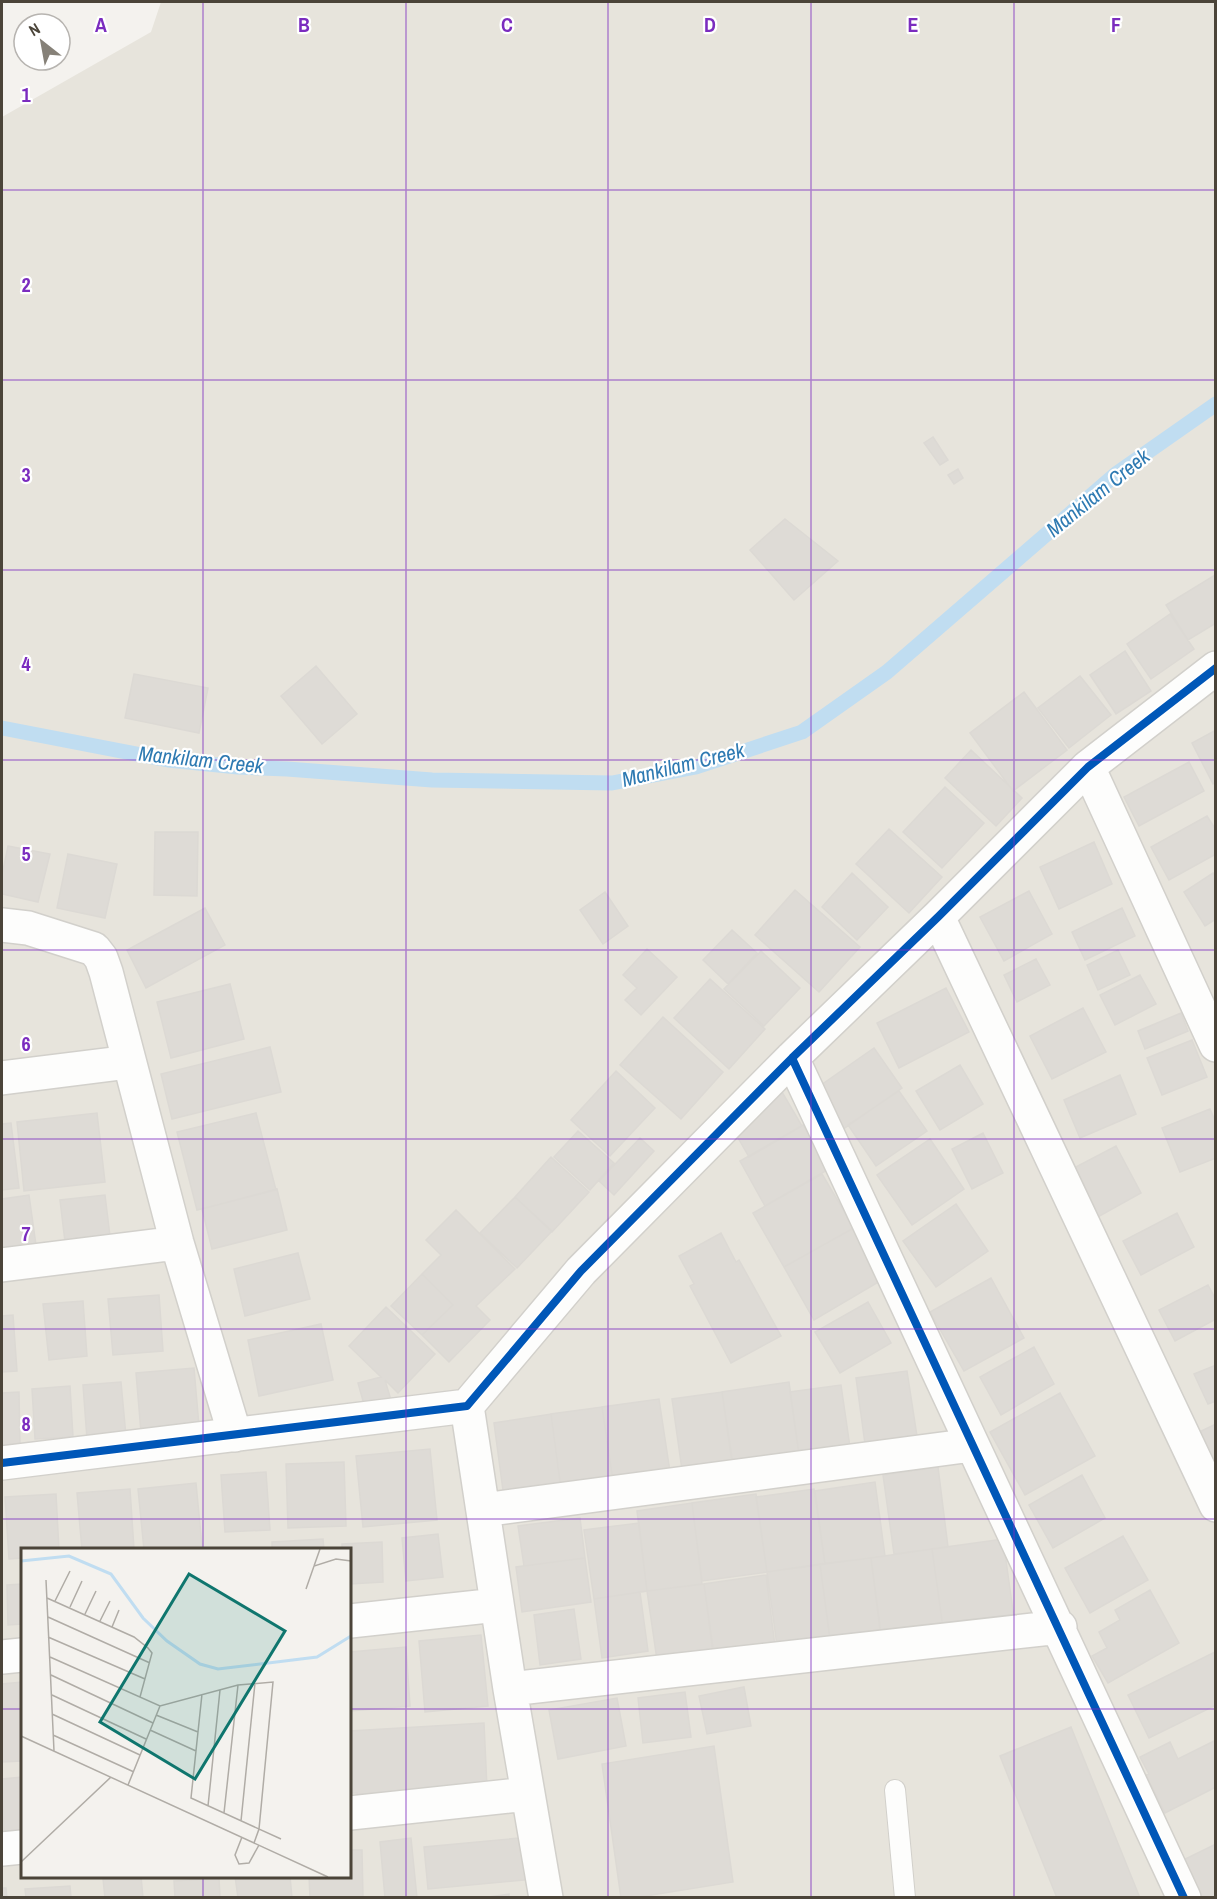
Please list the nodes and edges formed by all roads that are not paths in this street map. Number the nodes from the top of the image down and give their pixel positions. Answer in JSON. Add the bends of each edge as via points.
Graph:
{"nodes":[{"id":1,"x":1215,"y":668,"type":"edge"},
{"id":2,"x":1088,"y":767,"type":"junction"},
{"id":3,"x":938,"y":917,"type":"junction"},
{"id":4,"x":2,"y":925,"type":"edge"},
{"id":5,"x":1215,"y":1045,"type":"edge"},
{"id":6,"x":792,"y":1058,"type":"junction"},
{"id":7,"x":129,"y":1062,"type":"junction"},
{"id":8,"x":2,"y":1078,"type":"edge"},
{"id":9,"x":177,"y":1243,"type":"junction"},
{"id":10,"x":2,"y":1265,"type":"edge"},
{"id":11,"x":467,"y":1406,"type":"junction"},
{"id":12,"x":235,"y":1435,"type":"junction"},
{"id":13,"x":972,"y":1445,"type":"junction"},
{"id":14,"x":2,"y":1463,"type":"edge"},
{"id":15,"x":1215,"y":1505,"type":"edge"},
{"id":16,"x":483,"y":1510,"type":"junction"},
{"id":17,"x":497,"y":1605,"type":"junction"},
{"id":18,"x":351,"y":1621,"type":"edge"},
{"id":19,"x":1060,"y":1627,"type":"junction"},
{"id":20,"x":21,"y":1655,"type":"edge"},
{"id":21,"x":2,"y":1657,"type":"edge"},
{"id":22,"x":510,"y":1689,"type":"junction"},
{"id":23,"x":895,"y":1790,"type":"dead end"},
{"id":24,"x":528,"y":1794,"type":"junction"},
{"id":25,"x":351,"y":1813,"type":"edge"},
{"id":26,"x":21,"y":1847,"type":"edge"},
{"id":27,"x":2,"y":1849,"type":"edge"},
{"id":28,"x":546,"y":1898,"type":"edge"},
{"id":29,"x":905,"y":1898,"type":"edge"},
{"id":30,"x":1184,"y":1898,"type":"edge"}],
"edges":[{"from":1,"to":2,"type":"street"},
{"from":2,"to":3,"type":"street"},
{"from":2,"to":5,"type":"street"},
{"from":3,"to":6,"type":"street"},
{"from":3,"to":15,"type":"street"},
{"from":4,"to":7,"type":"street","via":[[28,928],[94,949],[106,972]]},
{"from":6,"to":11,"type":"street","via":[[580,1271]]},
{"from":6,"to":13,"type":"street"},
{"from":7,"to":8,"type":"street"},
{"from":7,"to":9,"type":"street"},
{"from":9,"to":10,"type":"street"},
{"from":9,"to":12,"type":"street"},
{"from":11,"to":12,"type":"street"},
{"from":11,"to":16,"type":"street"},
{"from":12,"to":14,"type":"street"},
{"from":13,"to":16,"type":"street"},
{"from":13,"to":19,"type":"street"},
{"from":16,"to":17,"type":"street"},
{"from":17,"to":18,"type":"street"},
{"from":17,"to":22,"type":"street"},
{"from":19,"to":22,"type":"street"},
{"from":19,"to":30,"type":"street"},
{"from":20,"to":21,"type":"street"},
{"from":22,"to":24,"type":"street"},
{"from":23,"to":29,"type":"lane"},
{"from":24,"to":25,"type":"street"},
{"from":24,"to":28,"type":"street"},
{"from":26,"to":27,"type":"street"}]}
